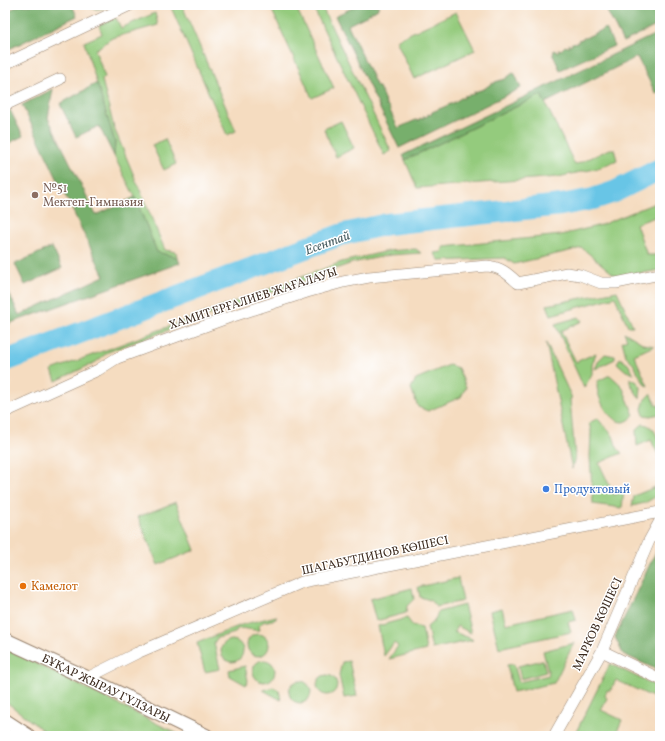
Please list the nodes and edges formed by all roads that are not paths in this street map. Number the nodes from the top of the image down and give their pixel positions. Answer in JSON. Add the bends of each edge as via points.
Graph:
{"nodes":[{"id":1,"x":130,"y":5,"type":"edge"},
{"id":2,"x":5,"y":64,"type":"edge"},
{"id":3,"x":60,"y":79,"type":"dead end"},
{"id":4,"x":5,"y":105,"type":"edge"},
{"id":5,"x":660,"y":274,"type":"edge"},
{"id":6,"x":5,"y":412,"type":"edge"},
{"id":7,"x":660,"y":512,"type":"edge"},
{"id":8,"x":660,"y":521,"type":"edge"},
{"id":9,"x":5,"y":640,"type":"edge"},
{"id":10,"x":602,"y":651,"type":"junction"},
{"id":11,"x":87,"y":678,"type":"junction"},
{"id":12,"x":660,"y":679,"type":"edge"},
{"id":13,"x":5,"y":721,"type":"edge"},
{"id":14,"x":28,"y":736,"type":"edge"},
{"id":15,"x":206,"y":736,"type":"edge"},
{"id":16,"x":554,"y":736,"type":"edge"}],
"edges":[{"from":1,"to":2,"type":"street"},
{"from":3,"to":4,"type":"street"},
{"from":5,"to":6,"type":"street","name":"ХАМИТ ЕРҒАЛИЕВ ЖАҒАЛАУЫ","via":[[616,283],[601,283],[567,273],[518,283],[502,270],[487,266],[369,277],[343,282],[227,318],[117,358],[98,370]]},
{"from":7,"to":11,"type":"street","name":"ШАГАБУТДИНОВ КӨШЕСІ","via":[[302,582],[137,653]]},
{"from":8,"to":10,"type":"street","name":"МАРКОВ КӨШЕСІ"},
{"from":9,"to":11,"type":"street","name":"БҰҚАР ЖЫРАУ ГҮЛЗАРЫ"},
{"from":10,"to":12,"type":"street"},
{"from":10,"to":16,"type":"street","name":"МАРКОВ КӨШЕСІ"},
{"from":11,"to":15,"type":"street","name":"БҰҚАР ЖЫРАУ ГҮЛЗАРЫ"},
{"from":13,"to":14,"type":"street"}]}
